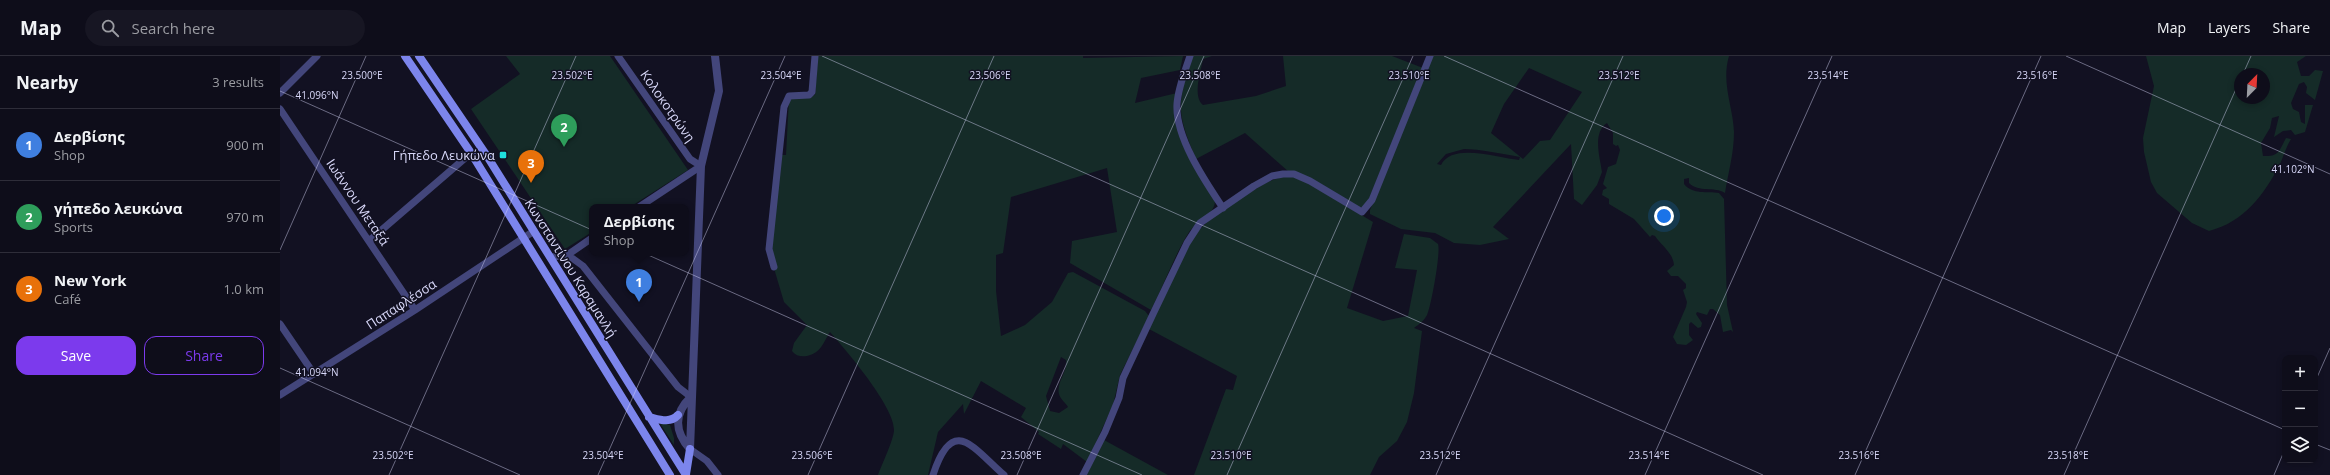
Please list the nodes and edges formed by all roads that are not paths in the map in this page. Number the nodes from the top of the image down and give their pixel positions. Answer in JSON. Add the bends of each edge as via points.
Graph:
{"nodes":[{"id":1,"x":317,"y":56,"type":"edge"},
{"id":2,"x":405,"y":56,"type":"edge"},
{"id":3,"x":419,"y":56,"type":"edge"},
{"id":4,"x":618,"y":56,"type":"edge"},
{"id":5,"x":715,"y":56,"type":"edge"},
{"id":6,"x":815,"y":56,"type":"edge"},
{"id":7,"x":1190,"y":56,"type":"edge"},
{"id":8,"x":1430,"y":56,"type":"edge"},
{"id":9,"x":280,"y":93,"type":"edge"},
{"id":10,"x":280,"y":109,"type":"edge"},
{"id":11,"x":471,"y":153,"type":"junction"},
{"id":12,"x":701,"y":166,"type":"junction"},
{"id":13,"x":644,"y":204,"type":"edge"},
{"id":14,"x":1223,"y":208,"type":"junction"},
{"id":15,"x":534,"y":231,"type":"junction"},
{"id":16,"x":524,"y":238,"type":"junction"},
{"id":17,"x":370,"y":240,"type":"junction"},
{"id":18,"x":589,"y":240,"type":"edge"},
{"id":19,"x":566,"y":256,"type":"junction"},
{"id":20,"x":550,"y":257,"type":"junction"},
{"id":21,"x":774,"y":266,"type":"dead end"},
{"id":22,"x":415,"y":310,"type":"junction"},
{"id":23,"x":280,"y":324,"type":"edge"},
{"id":24,"x":314,"y":374,"type":"junction"},
{"id":25,"x":280,"y":395,"type":"edge"},
{"id":26,"x":691,"y":397,"type":"junction"},
{"id":27,"x":678,"y":415,"type":"junction"},
{"id":28,"x":648,"y":417,"type":"junction"},
{"id":29,"x":690,"y":449,"type":"junction"},
{"id":30,"x":670,"y":475,"type":"edge"},
{"id":31,"x":686,"y":475,"type":"edge"},
{"id":32,"x":718,"y":475,"type":"edge"},
{"id":33,"x":933,"y":475,"type":"edge"},
{"id":34,"x":1004,"y":475,"type":"edge"},
{"id":35,"x":1083,"y":475,"type":"edge"}],
"edges":[{"from":1,"to":9,"type":"street"},
{"from":2,"to":11,"type":"main road","name":"Κωνσταντίνου Καραμανλή"},
{"from":3,"to":15,"type":"main road","name":"Κωνσταντίνου Καραμανλή"},
{"from":4,"to":12,"type":"street","name":"Κολοκοτρώνη","via":[[690,159]]},
{"from":5,"to":12,"type":"street","via":[[719,91]]},
{"from":6,"to":21,"type":"street","via":[[812,92],[809,95],[789,96],[784,107],[769,249]]},
{"from":7,"to":14,"type":"street","via":[[1178,97],[1177,113],[1192,156]]},
{"from":8,"to":14,"type":"street","via":[[1372,200],[1365,211],[1349,206],[1310,181],[1288,174],[1272,176]]},
{"from":10,"to":17,"type":"street","name":"Ιωάννου Μεταξά"},
{"from":11,"to":16,"type":"main road","name":"Κωνσταντίνου Καραμανλή"},
{"from":11,"to":17,"type":"street"},
{"from":12,"to":13,"type":"street"},
{"from":12,"to":26,"type":"street"},
{"from":14,"to":35,"type":"street","via":[[1200,223],[1187,243],[1127,370],[1110,418]]},
{"from":15,"to":16,"type":"street","name":"Παπαφλέσσα"},
{"from":15,"to":20,"type":"main road","name":"Κωνσταντίνου Καραμανλή"},
{"from":16,"to":22,"type":"street","name":"Παπαφλέσσα"},
{"from":16,"to":30,"type":"main road","name":"Κωνσταντίνου Καραμανλή"},
{"from":17,"to":22,"type":"street","name":"Ιωάννου Μεταξά"},
{"from":18,"to":19,"type":"street"},
{"from":19,"to":20,"type":"street"},
{"from":19,"to":26,"type":"street","via":[[584,266],[678,387]]},
{"from":20,"to":28,"type":"main road","name":"Κωνσταντίνου Καραμανλή"},
{"from":22,"to":24,"type":"street","name":"Παπαφλέσσα"},
{"from":23,"to":24,"type":"street"},
{"from":24,"to":25,"type":"street","name":"Παπαφλέσσα"},
{"from":26,"to":27,"type":"street","via":[[682,405]]},
{"from":26,"to":29,"type":"street"},
{"from":27,"to":28,"type":"main road","via":[[668,421]]},
{"from":27,"to":29,"type":"street","via":[[681,435]]},
{"from":28,"to":31,"type":"main road","name":"Κωνσταντίνου Καραμανλή"},
{"from":29,"to":31,"type":"main road"},
{"from":29,"to":32,"type":"street","via":[[707,461]]},
{"from":33,"to":34,"type":"street","via":[[943,450],[957,441],[971,444]]}]}
